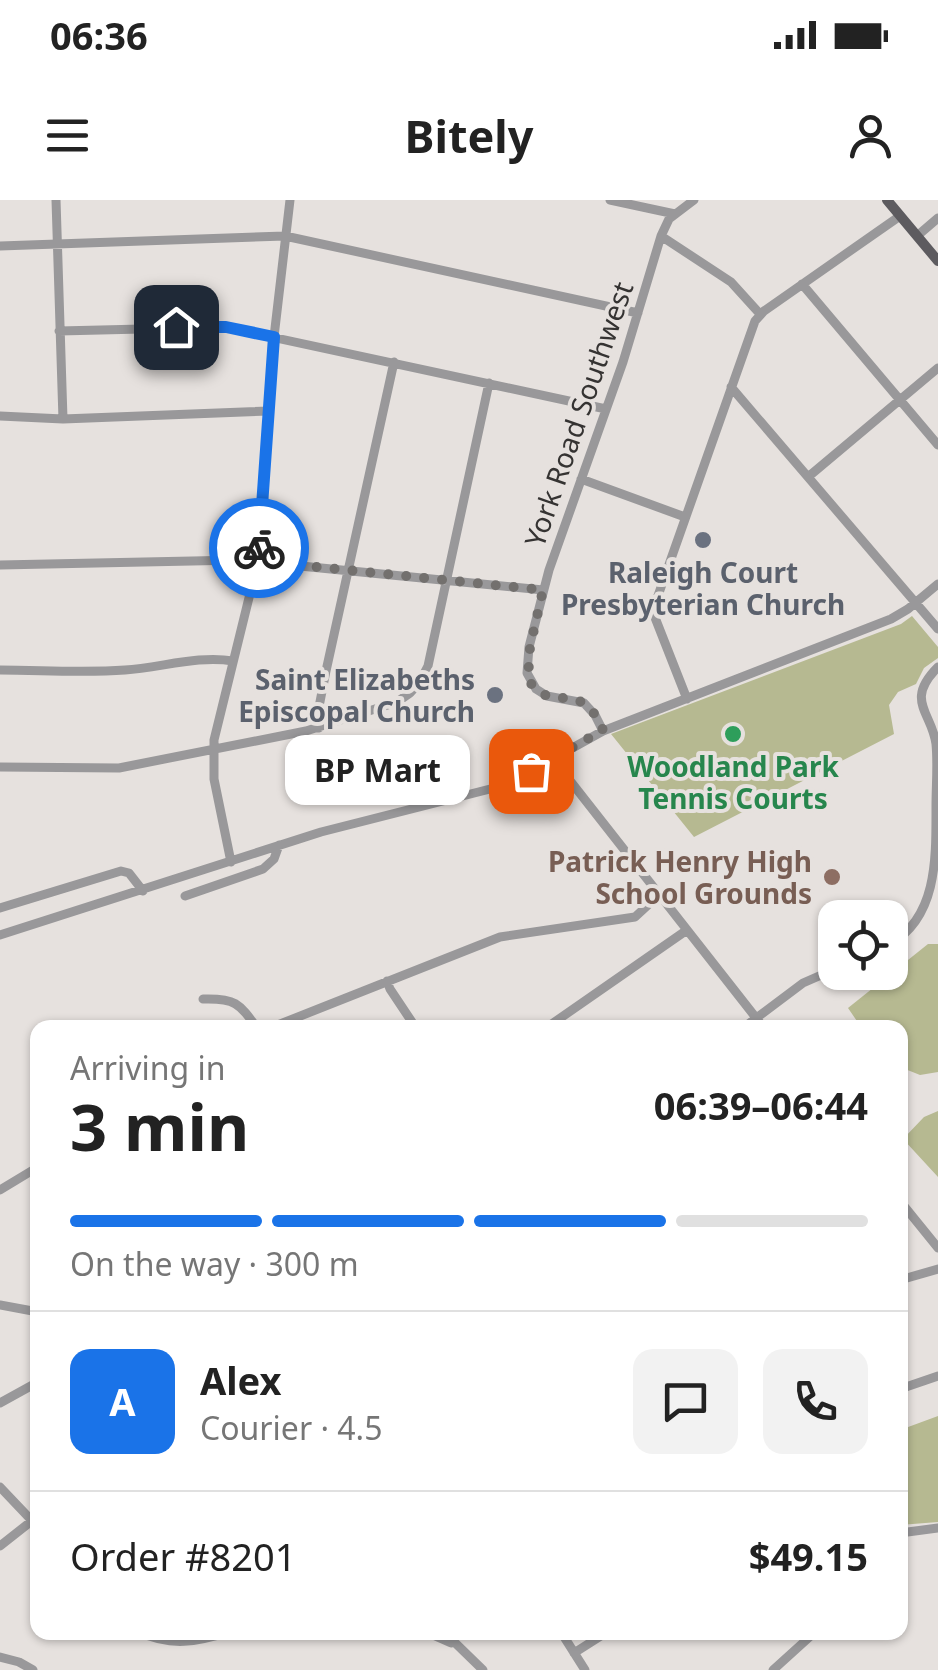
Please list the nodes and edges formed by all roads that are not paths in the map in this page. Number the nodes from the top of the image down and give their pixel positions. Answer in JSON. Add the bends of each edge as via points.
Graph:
{"nodes":[{"id":1,"x":56,"y":200,"type":"edge"},
{"id":2,"x":290,"y":200,"type":"edge"},
{"id":3,"x":610,"y":200,"type":"edge"},
{"id":4,"x":694,"y":200,"type":"edge"},
{"id":5,"x":887,"y":200,"type":"edge"},
{"id":6,"x":674,"y":214,"type":"junction"},
{"id":7,"x":900,"y":216,"type":"junction"},
{"id":8,"x":938,"y":218,"type":"edge"},
{"id":9,"x":285,"y":236,"type":"junction"},
{"id":10,"x":661,"y":236,"type":"junction"},
{"id":11,"x":917,"y":236,"type":"junction"},
{"id":12,"x":56,"y":244,"type":"junction"},
{"id":13,"x":0,"y":246,"type":"edge"},
{"id":14,"x":938,"y":260,"type":"edge"},
{"id":15,"x":802,"y":284,"type":"junction"},
{"id":16,"x":638,"y":312,"type":"junction"},
{"id":17,"x":760,"y":314,"type":"junction"},
{"id":18,"x":59,"y":331,"type":"junction"},
{"id":19,"x":274,"y":337,"type":"junction"},
{"id":20,"x":394,"y":362,"type":"junction"},
{"id":21,"x":938,"y":368,"type":"edge"},
{"id":22,"x":488,"y":384,"type":"junction"},
{"id":23,"x":731,"y":387,"type":"junction"},
{"id":24,"x":900,"y":401,"type":"junction"},
{"id":25,"x":606,"y":408,"type":"junction"},
{"id":26,"x":269,"y":411,"type":"junction"},
{"id":27,"x":0,"y":416,"type":"edge"},
{"id":28,"x":63,"y":420,"type":"junction"},
{"id":29,"x":938,"y":445,"type":"edge"},
{"id":30,"x":808,"y":478,"type":"junction"},
{"id":31,"x":581,"y":479,"type":"junction"},
{"id":32,"x":685,"y":517,"type":"junction"},
{"id":33,"x":258,"y":561,"type":"junction"},
{"id":34,"x":0,"y":565,"type":"edge"},
{"id":35,"x":348,"y":570,"type":"junction"},
{"id":36,"x":446,"y":580,"type":"junction"},
{"id":37,"x":938,"y":584,"type":"edge"},
{"id":38,"x":543,"y":590,"type":"junction"},
{"id":39,"x":916,"y":604,"type":"junction"},
{"id":40,"x":938,"y":629,"type":"edge"},
{"id":41,"x":233,"y":661,"type":"junction"},
{"id":42,"x":938,"y":667,"type":"edge"},
{"id":43,"x":0,"y":670,"type":"edge"},
{"id":44,"x":687,"y":699,"type":"junction"},
{"id":45,"x":319,"y":728,"type":"junction"},
{"id":46,"x":603,"y":730,"type":"junction"},
{"id":47,"x":213,"y":750,"type":"junction"},
{"id":48,"x":553,"y":759,"type":"junction"},
{"id":49,"x":0,"y":767,"type":"edge"},
{"id":50,"x":279,"y":845,"type":"junction"},
{"id":51,"x":231,"y":862,"type":"junction"},
{"id":52,"x":655,"y":889,"type":"junction"},
{"id":53,"x":143,"y":891,"type":"junction"},
{"id":54,"x":185,"y":896,"type":"dead end"},
{"id":55,"x":0,"y":908,"type":"edge"},
{"id":56,"x":687,"y":930,"type":"junction"},
{"id":57,"x":908,"y":932,"type":"edge"},
{"id":58,"x":0,"y":936,"type":"edge"},
{"id":59,"x":818,"y":976,"type":"edge"},
{"id":60,"x":387,"y":981,"type":"junction"},
{"id":61,"x":203,"y":999,"type":"dead end"},
{"id":62,"x":756,"y":1018,"type":"junction"},
{"id":63,"x":252,"y":1020,"type":"edge"},
{"id":64,"x":290,"y":1020,"type":"edge"},
{"id":65,"x":411,"y":1020,"type":"edge"},
{"id":66,"x":558,"y":1020,"type":"edge"},
{"id":67,"x":753,"y":1020,"type":"edge"},
{"id":68,"x":30,"y":1172,"type":"edge"},
{"id":69,"x":0,"y":1190,"type":"edge"},
{"id":70,"x":908,"y":1210,"type":"edge"},
{"id":71,"x":938,"y":1248,"type":"edge"},
{"id":72,"x":938,"y":1269,"type":"edge"},
{"id":73,"x":908,"y":1278,"type":"edge"},
{"id":74,"x":0,"y":1305,"type":"edge"},
{"id":75,"x":30,"y":1311,"type":"edge"},
{"id":76,"x":938,"y":1376,"type":"edge"},
{"id":77,"x":908,"y":1386,"type":"edge"},
{"id":78,"x":30,"y":1387,"type":"edge"},
{"id":79,"x":0,"y":1404,"type":"edge"},
{"id":80,"x":0,"y":1487,"type":"edge"},
{"id":81,"x":30,"y":1515,"type":"edge"},
{"id":82,"x":30,"y":1525,"type":"edge"},
{"id":83,"x":938,"y":1528,"type":"edge"},
{"id":84,"x":908,"y":1533,"type":"edge"},
{"id":85,"x":0,"y":1546,"type":"edge"},
{"id":86,"x":161,"y":1640,"type":"edge"},
{"id":87,"x":202,"y":1640,"type":"edge"},
{"id":88,"x":443,"y":1640,"type":"edge"},
{"id":89,"x":451,"y":1640,"type":"edge"},
{"id":90,"x":566,"y":1640,"type":"edge"},
{"id":91,"x":594,"y":1640,"type":"edge"},
{"id":92,"x":808,"y":1640,"type":"edge"},
{"id":93,"x":456,"y":1646,"type":"junction"},
{"id":94,"x":574,"y":1653,"type":"junction"},
{"id":95,"x":0,"y":1657,"type":"edge"},
{"id":96,"x":33,"y":1670,"type":"edge"},
{"id":97,"x":484,"y":1670,"type":"edge"},
{"id":98,"x":585,"y":1670,"type":"edge"},
{"id":99,"x":773,"y":1670,"type":"edge"}],
"edges":[{"from":1,"to":12,"type":"street"},
{"from":2,"to":9,"type":"street"},
{"from":3,"to":6,"type":"street"},
{"from":4,"to":6,"type":"street","name":"York Road Southwest"},
{"from":5,"to":7,"type":"main road"},
{"from":6,"to":10,"type":"street","name":"York Road Southwest"},
{"from":7,"to":11,"type":"main road"},
{"from":7,"to":15,"type":"street"},
{"from":8,"to":11,"type":"street"},
{"from":9,"to":12,"type":"street"},
{"from":9,"to":16,"type":"street"},
{"from":9,"to":19,"type":"street"},
{"from":10,"to":16,"type":"street","name":"York Road Southwest"},
{"from":10,"to":17,"type":"street","via":[[731,282]]},
{"from":11,"to":14,"type":"main road"},
{"from":12,"to":13,"type":"street"},
{"from":12,"to":18,"type":"street"},
{"from":15,"to":17,"type":"street"},
{"from":15,"to":24,"type":"street"},
{"from":16,"to":25,"type":"street","name":"York Road Southwest"},
{"from":17,"to":23,"type":"street"},
{"from":18,"to":19,"type":"street","via":[[215,326]]},
{"from":18,"to":28,"type":"street"},
{"from":19,"to":20,"type":"street"},
{"from":19,"to":26,"type":"street"},
{"from":20,"to":22,"type":"street"},
{"from":20,"to":35,"type":"street"},
{"from":21,"to":24,"type":"street"},
{"from":22,"to":25,"type":"street"},
{"from":22,"to":36,"type":"street"},
{"from":23,"to":30,"type":"street"},
{"from":23,"to":32,"type":"street"},
{"from":24,"to":29,"type":"street"},
{"from":24,"to":30,"type":"street"},
{"from":25,"to":31,"type":"street","name":"York Road Southwest"},
{"from":26,"to":28,"type":"street"},
{"from":26,"to":33,"type":"street"},
{"from":27,"to":28,"type":"street"},
{"from":30,"to":39,"type":"street"},
{"from":31,"to":32,"type":"street"},
{"from":31,"to":38,"type":"street","name":"York Road Southwest"},
{"from":32,"to":44,"type":"street","via":[[654,611]]},
{"from":33,"to":34,"type":"street"},
{"from":33,"to":35,"type":"street"},
{"from":33,"to":41,"type":"street"},
{"from":35,"to":36,"type":"street"},
{"from":35,"to":45,"type":"street"},
{"from":36,"to":38,"type":"street"},
{"from":36,"to":45,"type":"street","via":[[425,673],[403,698]]},
{"from":37,"to":39,"type":"street"},
{"from":38,"to":46,"type":"street","name":"York Road Southwest","via":[[528,679],[542,694],[584,703]]},
{"from":39,"to":40,"type":"street"},
{"from":39,"to":44,"type":"street"},
{"from":41,"to":43,"type":"street","via":[[100,672]]},
{"from":41,"to":47,"type":"street"},
{"from":42,"to":57,"type":"street","via":[[922,699],[936,745],[934,882],[923,914]]},
{"from":44,"to":46,"type":"street"},
{"from":45,"to":47,"type":"street"},
{"from":46,"to":48,"type":"street"},
{"from":47,"to":49,"type":"street","via":[[119,768]]},
{"from":47,"to":51,"type":"street"},
{"from":48,"to":50,"type":"street","via":[[494,788]]},
{"from":48,"to":52,"type":"street"},
{"from":50,"to":51,"type":"street"},
{"from":50,"to":54,"type":"street","via":[[263,869]]},
{"from":51,"to":53,"type":"street"},
{"from":52,"to":56,"type":"street"},
{"from":52,"to":60,"type":"street","via":[[636,917],[500,937]]},
{"from":53,"to":55,"type":"street","via":[[120,871]]},
{"from":53,"to":58,"type":"street"},
{"from":56,"to":62,"type":"street"},
{"from":56,"to":66,"type":"street"},
{"from":59,"to":62,"type":"street"},
{"from":60,"to":64,"type":"street"},
{"from":60,"to":65,"type":"street"},
{"from":61,"to":63,"type":"street","via":[[230,1000]]},
{"from":62,"to":67,"type":"street"},
{"from":68,"to":69,"type":"street"},
{"from":70,"to":71,"type":"street"},
{"from":72,"to":73,"type":"street"},
{"from":74,"to":75,"type":"street"},
{"from":76,"to":77,"type":"street"},
{"from":78,"to":79,"type":"street"},
{"from":80,"to":81,"type":"street"},
{"from":82,"to":85,"type":"street"},
{"from":83,"to":84,"type":"street"},
{"from":86,"to":87,"type":"street"},
{"from":88,"to":93,"type":"street"},
{"from":89,"to":93,"type":"street"},
{"from":90,"to":94,"type":"street"},
{"from":91,"to":94,"type":"street"},
{"from":92,"to":99,"type":"street"},
{"from":93,"to":97,"type":"street"},
{"from":94,"to":98,"type":"street"},
{"from":95,"to":96,"type":"street"}]}
